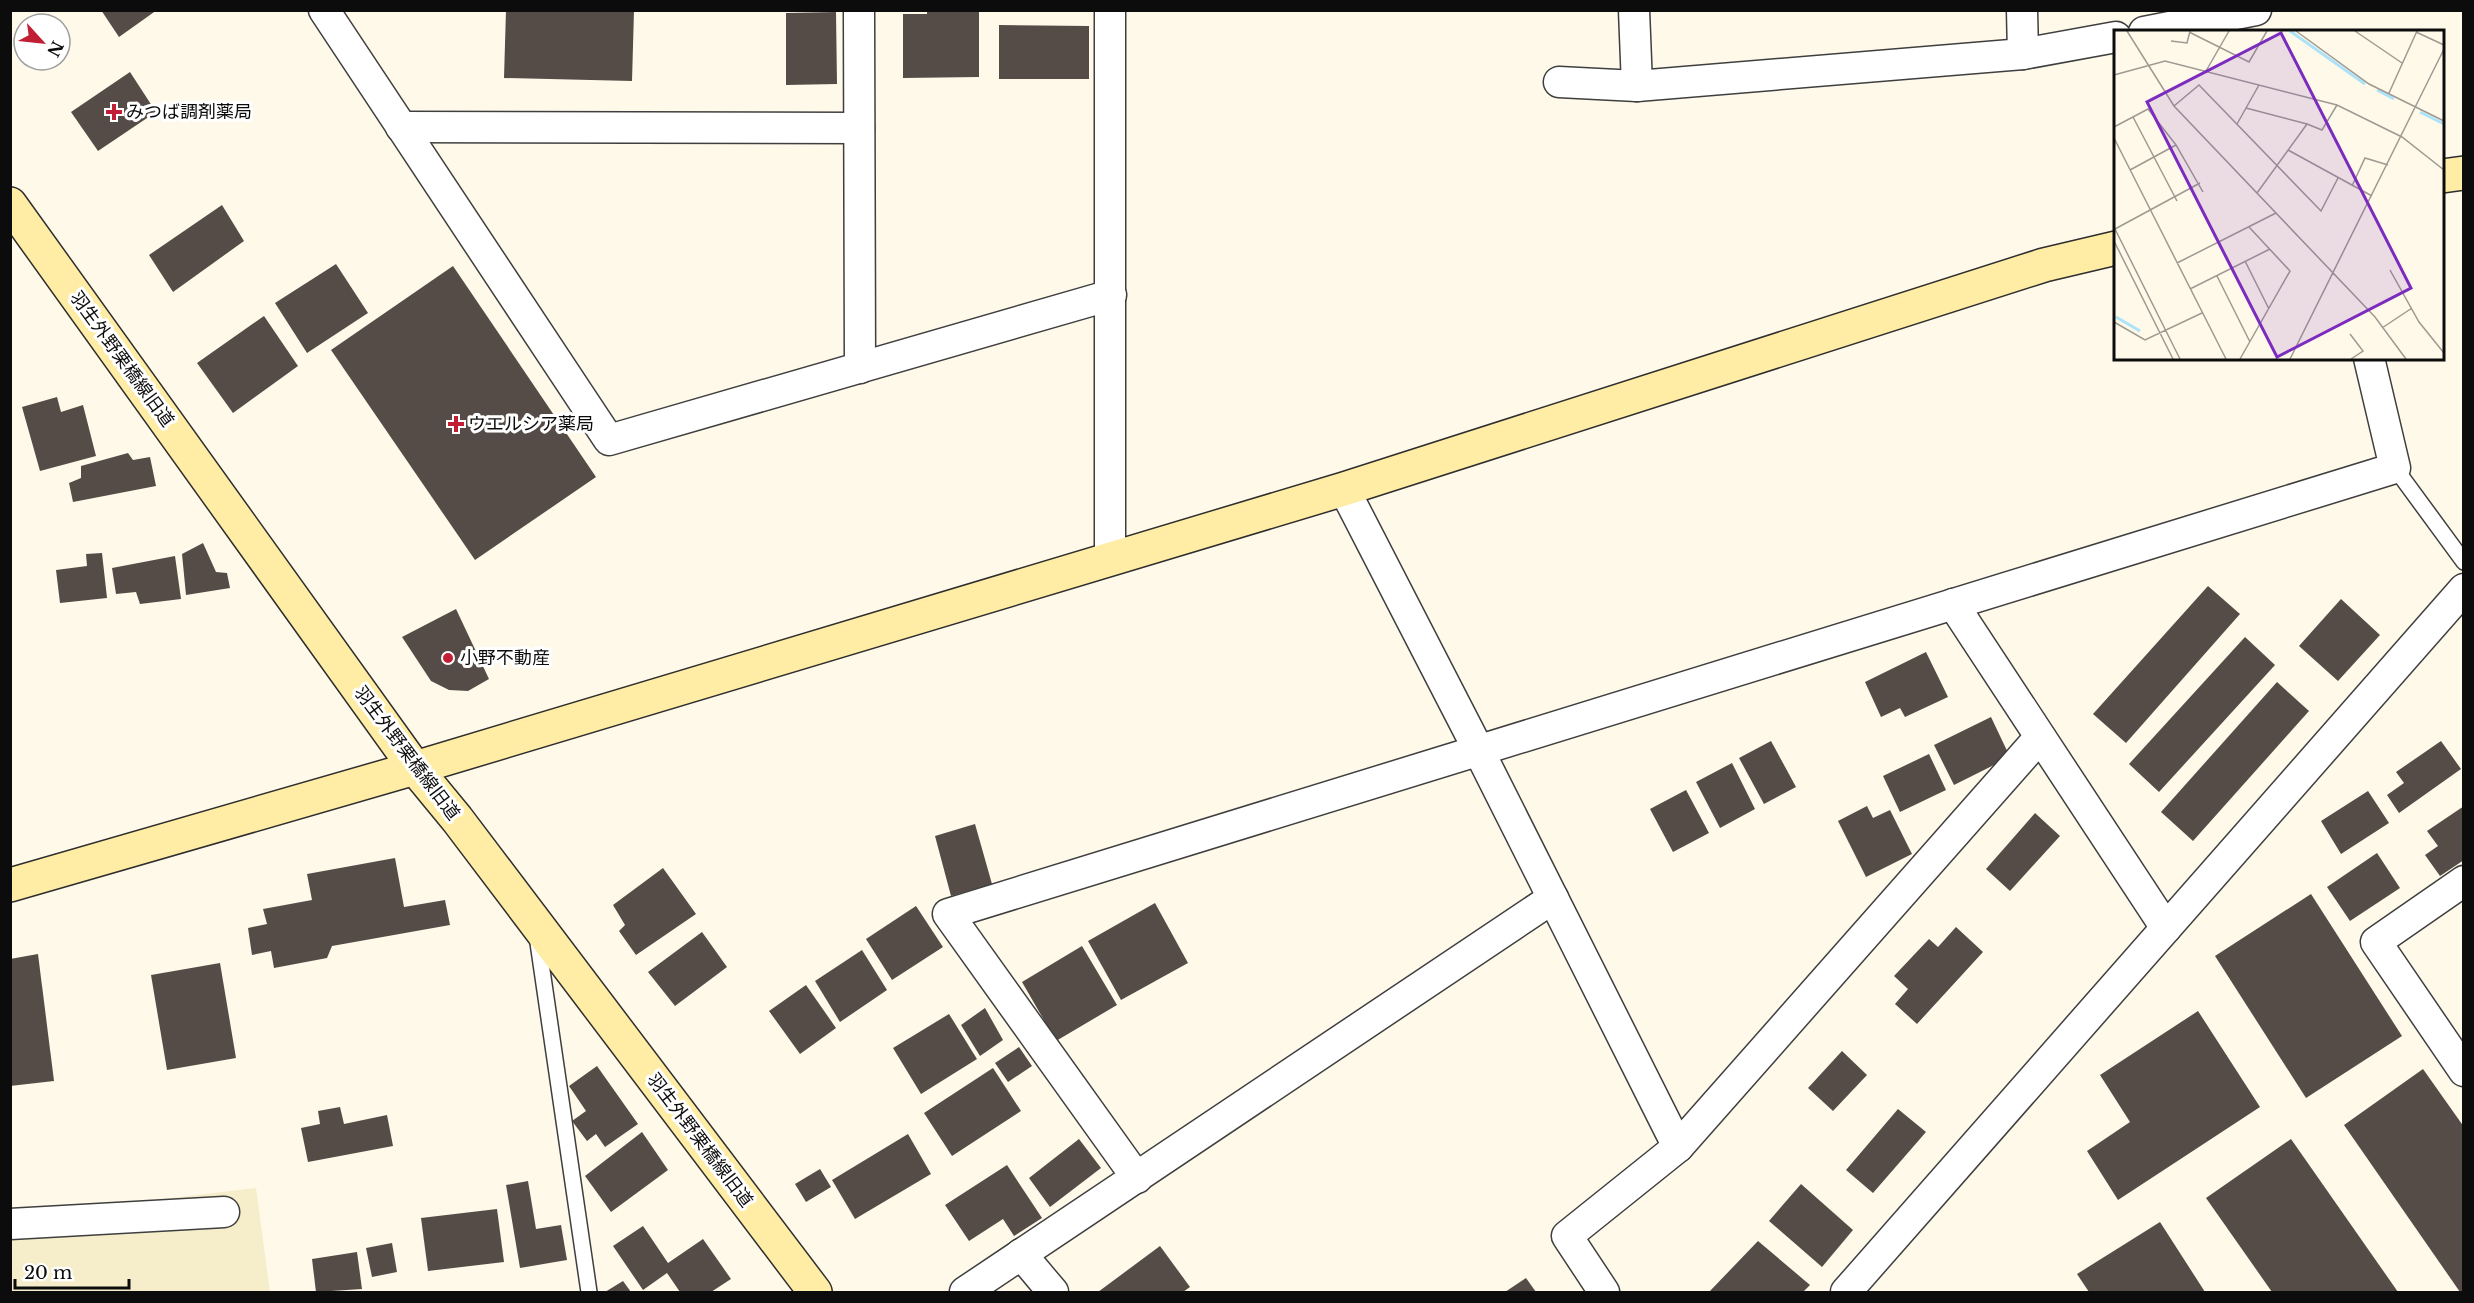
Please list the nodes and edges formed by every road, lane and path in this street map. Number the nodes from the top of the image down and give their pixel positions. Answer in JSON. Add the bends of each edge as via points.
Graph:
{"nodes":[{"id":1,"x":324,"y":10,"type":"edge"},
{"id":2,"x":859,"y":10,"type":"edge"},
{"id":3,"x":1110,"y":10,"type":"edge"},
{"id":4,"x":1634,"y":10,"type":"edge"},
{"id":5,"x":2022,"y":10,"type":"edge"},
{"id":6,"x":2256,"y":10,"type":"edge"},
{"id":7,"x":2154,"y":30,"type":"edge"},
{"id":8,"x":2114,"y":37,"type":"edge"},
{"id":9,"x":2023,"y":54,"type":"junction"},
{"id":10,"x":1559,"y":82,"type":"dead end"},
{"id":11,"x":1637,"y":86,"type":"junction"},
{"id":12,"x":401,"y":127,"type":"junction"},
{"id":13,"x":859,"y":128,"type":"junction"},
{"id":14,"x":2463,"y":173,"type":"edge"},
{"id":15,"x":2444,"y":176,"type":"edge"},
{"id":16,"x":10,"y":204,"type":"edge"},
{"id":17,"x":2114,"y":248,"type":"edge"},
{"id":18,"x":1111,"y":295,"type":"junction"},
{"id":19,"x":2369,"y":360,"type":"edge"},
{"id":20,"x":860,"y":368,"type":"junction"},
{"id":21,"x":2395,"y":468,"type":"junction"},
{"id":22,"x":1344,"y":489,"type":"junction"},
{"id":23,"x":1110,"y":559,"type":"junction"},
{"id":24,"x":2463,"y":562,"type":"edge"},
{"id":25,"x":2463,"y":589,"type":"edge"},
{"id":26,"x":1953,"y":604,"type":"junction"},
{"id":27,"x":2040,"y":737,"type":"junction"},
{"id":28,"x":1479,"y":751,"type":"junction"},
{"id":29,"x":415,"y":768,"type":"junction"},
{"id":30,"x":2463,"y":881,"type":"edge"},
{"id":31,"x":10,"y":885,"type":"edge"},
{"id":32,"x":1553,"y":898,"type":"junction"},
{"id":33,"x":535,"y":922,"type":"junction"},
{"id":34,"x":2166,"y":928,"type":"junction"},
{"id":35,"x":2463,"y":1071,"type":"edge"},
{"id":36,"x":1678,"y":1147,"type":"junction"},
{"id":37,"x":1137,"y":1178,"type":"junction"},
{"id":38,"x":224,"y":1212,"type":"dead end"},
{"id":39,"x":10,"y":1224,"type":"edge"},
{"id":40,"x":1021,"y":1254,"type":"junction"},
{"id":41,"x":589,"y":1293,"type":"edge"},
{"id":42,"x":815,"y":1293,"type":"edge"},
{"id":43,"x":964,"y":1293,"type":"edge"},
{"id":44,"x":1053,"y":1293,"type":"edge"},
{"id":45,"x":1604,"y":1293,"type":"edge"},
{"id":46,"x":1846,"y":1293,"type":"edge"}],
"edges":[{"from":1,"to":12,"type":"street"},
{"from":2,"to":13,"type":"street"},
{"from":3,"to":18,"type":"street"},
{"from":4,"to":11,"type":"street"},
{"from":5,"to":9,"type":"street"},
{"from":6,"to":7,"type":"street"},
{"from":8,"to":9,"type":"street"},
{"from":9,"to":11,"type":"street"},
{"from":10,"to":11,"type":"street"},
{"from":12,"to":13,"type":"street"},
{"from":12,"to":20,"type":"street","via":[[609,440]]},
{"from":13,"to":20,"type":"street"},
{"from":14,"to":15,"type":"street"},
{"from":16,"to":29,"type":"street","name":"羽生外野栗橋線旧道"},
{"from":17,"to":22,"type":"street","via":[[2044,265]]},
{"from":18,"to":20,"type":"street"},
{"from":18,"to":23,"type":"street"},
{"from":19,"to":21,"type":"street"},
{"from":21,"to":24,"type":"lane"},
{"from":21,"to":26,"type":"street"},
{"from":22,"to":23,"type":"street"},
{"from":22,"to":28,"type":"street"},
{"from":23,"to":29,"type":"street"},
{"from":25,"to":34,"type":"street"},
{"from":26,"to":27,"type":"street"},
{"from":26,"to":28,"type":"street"},
{"from":27,"to":34,"type":"street"},
{"from":27,"to":36,"type":"street"},
{"from":28,"to":32,"type":"street"},
{"from":28,"to":37,"type":"street","via":[[948,914]]},
{"from":29,"to":31,"type":"street"},
{"from":29,"to":33,"type":"street","name":"羽生外野栗橋線旧道"},
{"from":30,"to":35,"type":"street","via":[[2376,942]]},
{"from":32,"to":36,"type":"street"},
{"from":32,"to":37,"type":"street"},
{"from":33,"to":41,"type":"lane"},
{"from":33,"to":42,"type":"street","name":"羽生外野栗橋線旧道"},
{"from":34,"to":46,"type":"street"},
{"from":36,"to":45,"type":"street","via":[[1567,1236]]},
{"from":37,"to":40,"type":"street"},
{"from":38,"to":39,"type":"street"},
{"from":40,"to":43,"type":"street"},
{"from":40,"to":44,"type":"street"}]}
